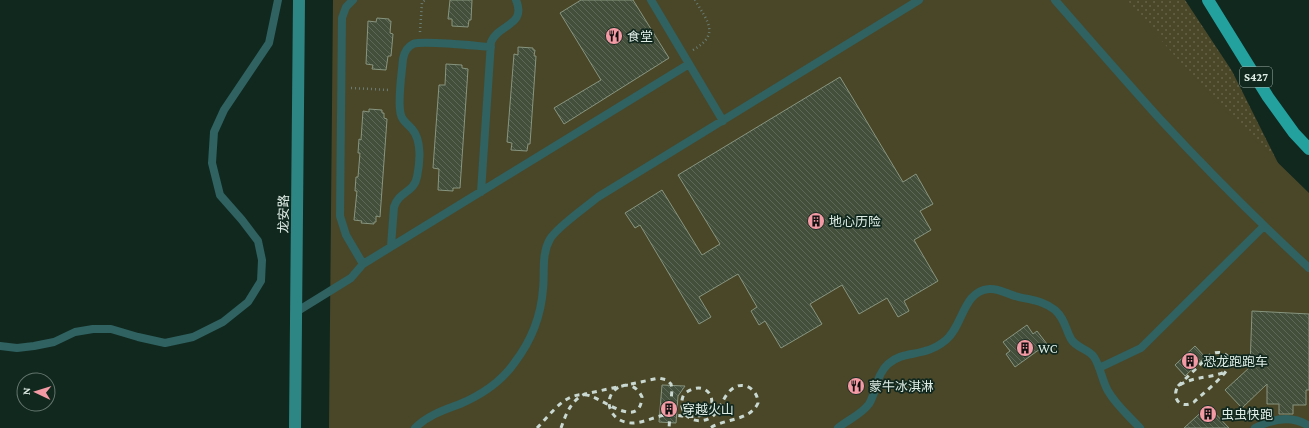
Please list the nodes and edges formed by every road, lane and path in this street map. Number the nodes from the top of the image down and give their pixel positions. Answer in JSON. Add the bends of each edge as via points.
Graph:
{"nodes":[{"id":1,"x":278,"y":0,"type":"edge"},
{"id":2,"x":299,"y":0,"type":"edge"},
{"id":3,"x":353,"y":0,"type":"edge"},
{"id":4,"x":425,"y":0,"type":"edge"},
{"id":5,"x":516,"y":0,"type":"edge"},
{"id":6,"x":695,"y":0,"type":"edge"},
{"id":7,"x":919,"y":0,"type":"edge"},
{"id":8,"x":1054,"y":0,"type":"edge"},
{"id":9,"x":1208,"y":0,"type":"edge"},
{"id":10,"x":653,"y":1,"type":"edge"},
{"id":11,"x":419,"y":43,"type":"junction"},
{"id":12,"x":491,"y":47,"type":"junction"},
{"id":13,"x":684,"y":56,"type":"junction"},
{"id":14,"x":689,"y":64,"type":"junction"},
{"id":15,"x":342,"y":88,"type":"junction"},
{"id":16,"x":400,"y":91,"type":"junction"},
{"id":17,"x":723,"y":121,"type":"junction"},
{"id":18,"x":1309,"y":149,"type":"edge"},
{"id":19,"x":481,"y":192,"type":"junction"},
{"id":20,"x":1264,"y":226,"type":"junction"},
{"id":21,"x":391,"y":246,"type":"junction"},
{"id":22,"x":363,"y":264,"type":"junction"},
{"id":23,"x":1309,"y":268,"type":"edge"},
{"id":24,"x":296,"y":312,"type":"junction"},
{"id":25,"x":0,"y":346,"type":"edge"},
{"id":26,"x":1099,"y":368,"type":"junction"},
{"id":27,"x":1309,"y":426,"type":"edge"},
{"id":28,"x":295,"y":428,"type":"edge"},
{"id":29,"x":415,"y":428,"type":"edge"},
{"id":30,"x":838,"y":428,"type":"edge"},
{"id":31,"x":1140,"y":428,"type":"edge"},
{"id":32,"x":1255,"y":428,"type":"edge"}],
"edges":[{"from":1,"to":25,"type":"lane","via":[[269,43],[224,110],[214,132],[212,163],[220,195],[258,241],[262,260],[261,281],[248,302],[223,322],[193,337],[165,343],[111,329],[93,329],[75,332],[54,342],[34,346]]},
{"from":2,"to":24,"type":"main road","name":"龙安路"},
{"from":3,"to":15,"type":"lane","via":[[343,12]]},
{"from":4,"to":11,"type":"path","via":[[422,2]]},
{"from":5,"to":12,"type":"lane","via":[[518,16],[511,25],[493,38]]},
{"from":6,"to":13,"type":"path","via":[[707,21],[708,38]]},
{"from":7,"to":17,"type":"lane"},
{"from":8,"to":20,"type":"lane","via":[[1159,117]]},
{"from":9,"to":18,"type":"main road","number":"S427","via":[[1268,97]]},
{"from":10,"to":13,"type":"lane"},
{"from":11,"to":12,"type":"lane"},
{"from":11,"to":16,"type":"lane","via":[[404,53]]},
{"from":12,"to":19,"type":"lane"},
{"from":13,"to":14,"type":"lane"},
{"from":14,"to":17,"type":"lane"},
{"from":14,"to":19,"type":"lane"},
{"from":15,"to":16,"type":"path"},
{"from":15,"to":22,"type":"lane","via":[[340,216],[346,235]]},
{"from":16,"to":21,"type":"lane","via":[[400,115],[416,133],[419,147],[415,183],[399,197],[394,208]]},
{"from":17,"to":29,"type":"lane","via":[[598,197],[559,229],[550,238],[545,250],[541,306],[537,321],[531,337],[514,364],[484,392],[435,414]]},
{"from":19,"to":21,"type":"lane"},
{"from":20,"to":23,"type":"lane"},
{"from":20,"to":26,"type":"lane","via":[[1141,348]]},
{"from":21,"to":22,"type":"lane"},
{"from":22,"to":24,"type":"lane","via":[[351,278]]},
{"from":24,"to":28,"type":"main road","name":"龙安路"},
{"from":26,"to":30,"type":"lane","via":[[1094,356],[1072,340],[1066,324],[1047,304],[990,289],[971,299],[954,334],[939,345],[925,352],[905,354],[889,363],[877,379],[868,405]]},
{"from":26,"to":31,"type":"lane","via":[[1112,396]]},
{"from":27,"to":32,"type":"lane","via":[[1285,419],[1274,420]]}]}
